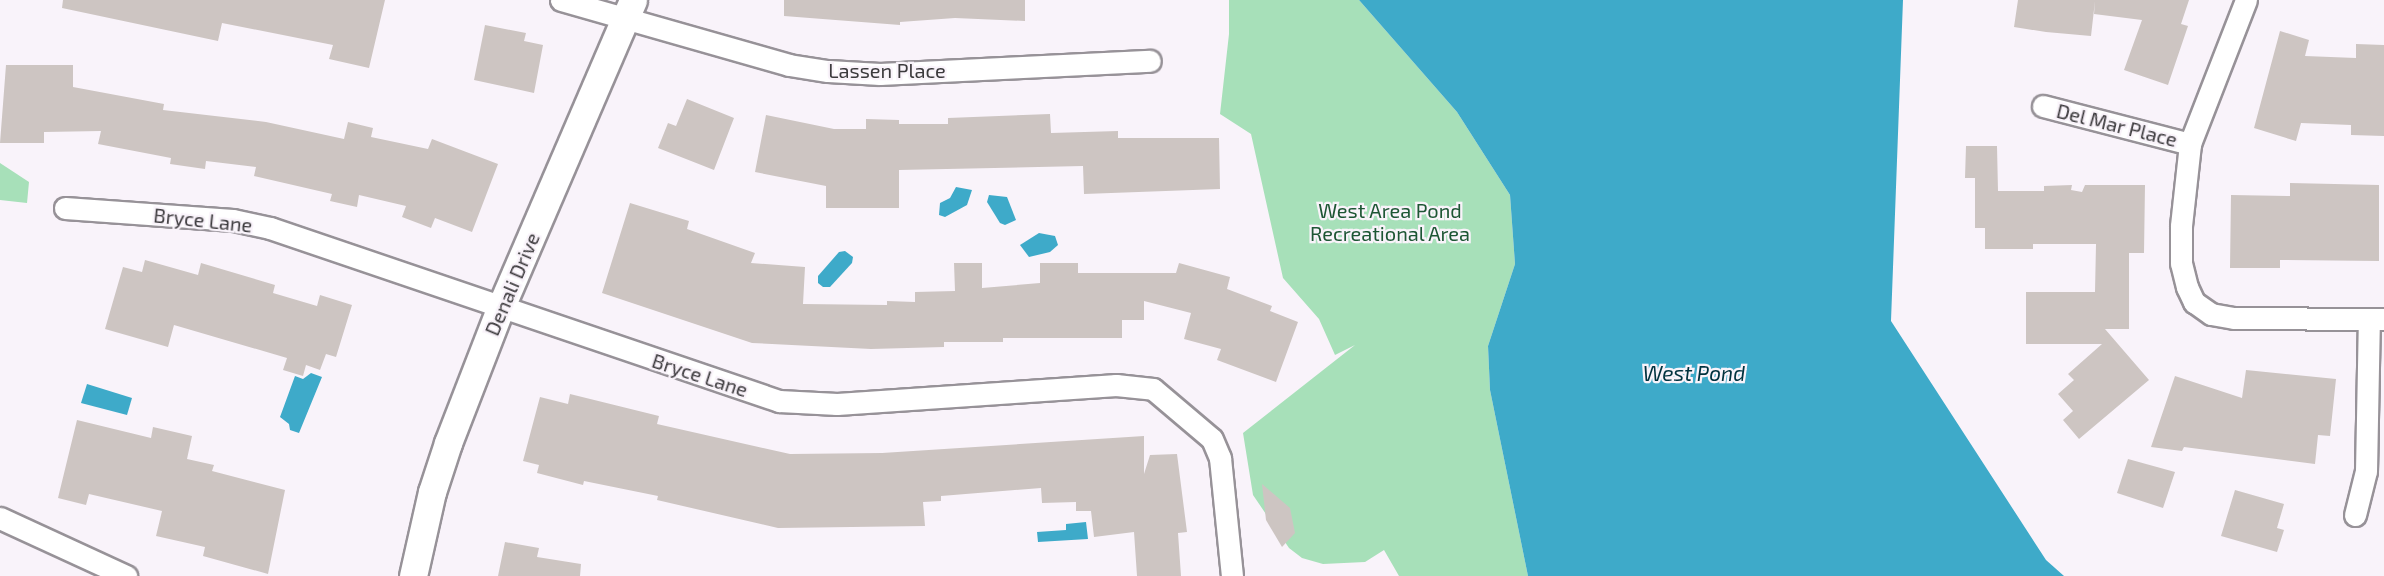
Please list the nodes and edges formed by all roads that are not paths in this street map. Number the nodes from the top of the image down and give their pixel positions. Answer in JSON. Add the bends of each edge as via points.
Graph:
{"nodes":[{"id":1,"x":561,"y":0,"type":"edge"},
{"id":2,"x":2246,"y":0,"type":"edge"},
{"id":3,"x":630,"y":9,"type":"edge"},
{"id":4,"x":1150,"y":61,"type":"dead end"},
{"id":5,"x":2043,"y":106,"type":"dead end"},
{"id":6,"x":2190,"y":144,"type":"junction"},
{"id":7,"x":65,"y":208,"type":"dead end"},
{"id":8,"x":501,"y":309,"type":"junction"},
{"id":9,"x":2376,"y":319,"type":"edge"},
{"id":10,"x":2355,"y":515,"type":"dead end"},
{"id":11,"x":0,"y":518,"type":"edge"},
{"id":12,"x":1231,"y":569,"type":"edge"},
{"id":13,"x":126,"y":576,"type":"edge"},
{"id":14,"x":414,"y":576,"type":"edge"}],
"edges":[{"from":1,"to":3,"type":"street","name":"Lassen Place"},
{"from":2,"to":6,"type":"street"},
{"from":3,"to":4,"type":"street","name":"Lassen Place","via":[[789,65],[828,71],[880,74]]},
{"from":3,"to":8,"type":"street","name":"Denali Drive"},
{"from":5,"to":6,"type":"street","name":"Del Mar Place"},
{"from":6,"to":9,"type":"street","via":[[2181,263],[2194,302],[2211,314],[2234,318]]},
{"from":7,"to":8,"type":"street","name":"Bryce Lane","via":[[233,220],[270,228]]},
{"from":8,"to":12,"type":"street","name":"Bryce Lane","via":[[779,400],[837,404],[1116,385],[1153,389],[1212,440],[1220,458]]},
{"from":8,"to":14,"type":"street","name":"Denali Drive","via":[[432,492]]},
{"from":9,"to":10,"type":"street","via":[[2366,471]]},
{"from":11,"to":13,"type":"street"}]}
